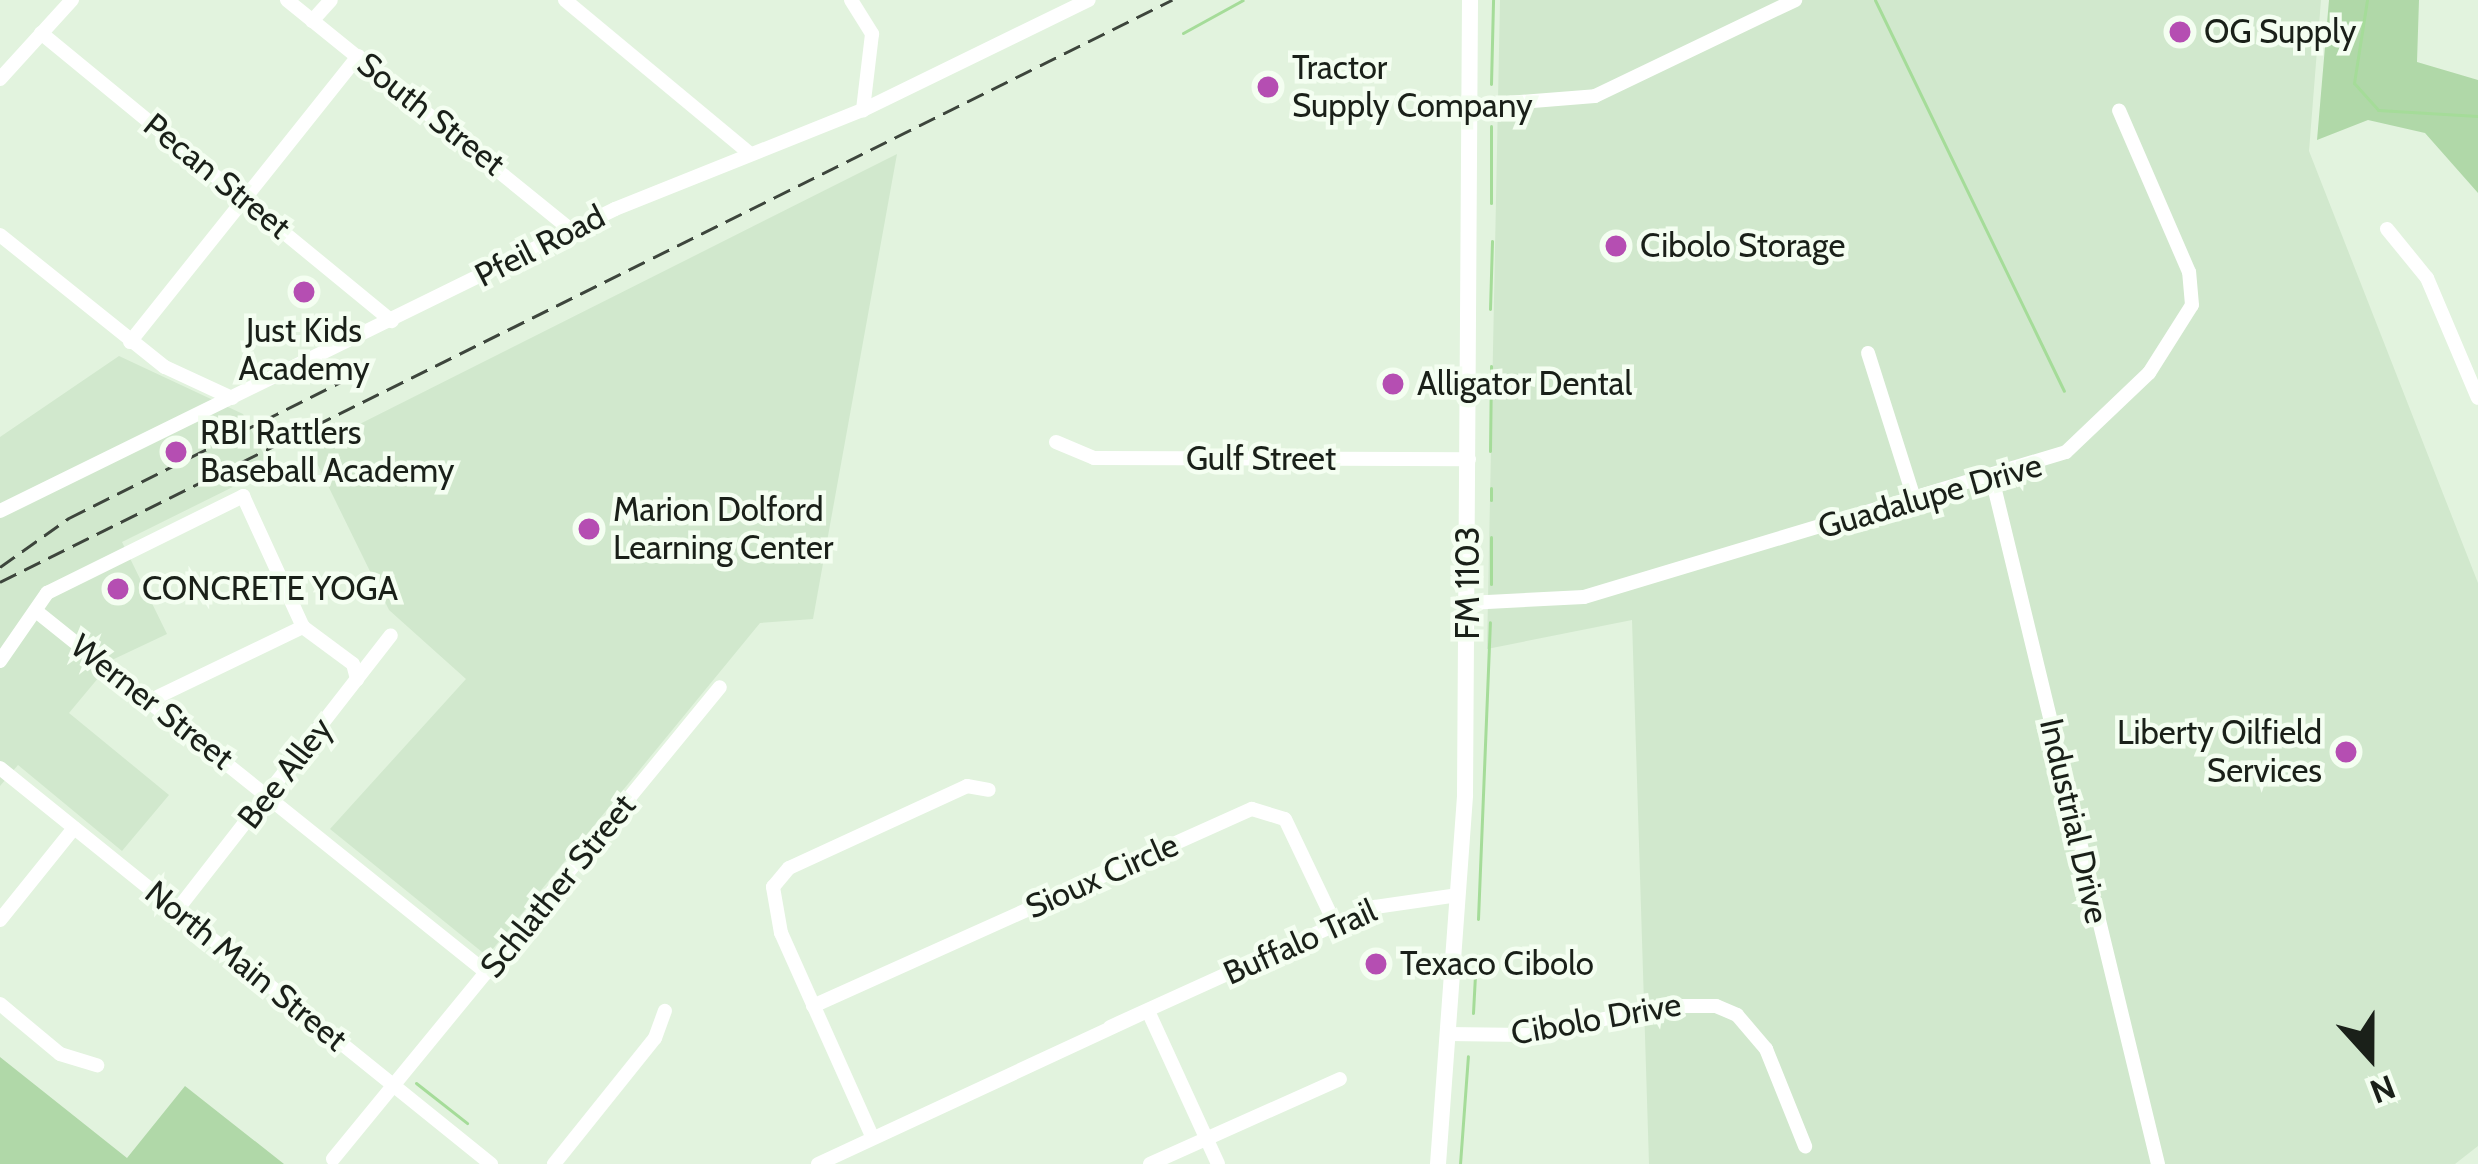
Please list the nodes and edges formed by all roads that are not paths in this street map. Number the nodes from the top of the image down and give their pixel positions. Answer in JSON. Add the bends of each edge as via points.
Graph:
{"nodes":[{"id":1,"x":72,"y":0,"type":"edge"},
{"id":2,"x":287,"y":0,"type":"edge"},
{"id":3,"x":331,"y":0,"type":"edge"},
{"id":4,"x":565,"y":0,"type":"edge"},
{"id":5,"x":851,"y":0,"type":"edge"},
{"id":6,"x":1089,"y":0,"type":"edge"},
{"id":7,"x":1470,"y":0,"type":"edge"},
{"id":8,"x":1795,"y":0,"type":"edge"},
{"id":9,"x":312,"y":21,"type":"junction"},
{"id":10,"x":40,"y":32,"type":"junction"},
{"id":11,"x":358,"y":56,"type":"junction"},
{"id":12,"x":0,"y":79,"type":"edge"},
{"id":13,"x":1469,"y":106,"type":"junction"},
{"id":14,"x":863,"y":110,"type":"junction"},
{"id":15,"x":2120,"y":110,"type":"dead end"},
{"id":16,"x":748,"y":152,"type":"junction"},
{"id":17,"x":246,"y":199,"type":"junction"},
{"id":18,"x":2387,"y":229,"type":"dead end"},
{"id":19,"x":572,"y":231,"type":"junction"},
{"id":20,"x":0,"y":235,"type":"edge"},
{"id":21,"x":392,"y":321,"type":"junction"},
{"id":22,"x":130,"y":341,"type":"junction"},
{"id":23,"x":1868,"y":353,"type":"dead end"},
{"id":24,"x":2475,"y":381,"type":"edge"},
{"id":25,"x":232,"y":398,"type":"junction"},
{"id":26,"x":2478,"y":398,"type":"edge"},
{"id":27,"x":1056,"y":442,"type":"dead end"},
{"id":28,"x":1468,"y":459,"type":"junction"},
{"id":29,"x":1992,"y":478,"type":"junction"},
{"id":30,"x":1915,"y":500,"type":"junction"},
{"id":31,"x":0,"y":511,"type":"edge"},
{"id":32,"x":1468,"y":603,"type":"junction"},
{"id":33,"x":36,"y":611,"type":"junction"},
{"id":34,"x":303,"y":627,"type":"junction"},
{"id":35,"x":391,"y":635,"type":"dead end"},
{"id":36,"x":0,"y":661,"type":"edge"},
{"id":37,"x":358,"y":679,"type":"junction"},
{"id":38,"x":720,"y":687,"type":"dead end"},
{"id":39,"x":151,"y":700,"type":"junction"},
{"id":40,"x":0,"y":768,"type":"edge"},
{"id":41,"x":989,"y":790,"type":"dead end"},
{"id":42,"x":268,"y":794,"type":"junction"},
{"id":43,"x":74,"y":828,"type":"junction"},
{"id":44,"x":1458,"y":895,"type":"junction"},
{"id":45,"x":177,"y":910,"type":"junction"},
{"id":46,"x":0,"y":920,"type":"edge"},
{"id":47,"x":1335,"y":924,"type":"junction"},
{"id":48,"x":487,"y":973,"type":"junction"},
{"id":49,"x":0,"y":1004,"type":"edge"},
{"id":50,"x":814,"y":1006,"type":"junction"},
{"id":51,"x":1148,"y":1010,"type":"junction"},
{"id":52,"x":665,"y":1011,"type":"dead end"},
{"id":53,"x":1447,"y":1034,"type":"junction"},
{"id":54,"x":97,"y":1065,"type":"dead end"},
{"id":55,"x":1340,"y":1079,"type":"dead end"},
{"id":56,"x":394,"y":1085,"type":"junction"},
{"id":57,"x":871,"y":1134,"type":"junction"},
{"id":58,"x":1206,"y":1138,"type":"junction"},
{"id":59,"x":1805,"y":1146,"type":"dead end"},
{"id":60,"x":333,"y":1159,"type":"dead end"},
{"id":61,"x":491,"y":1164,"type":"edge"},
{"id":62,"x":554,"y":1164,"type":"edge"},
{"id":63,"x":818,"y":1164,"type":"edge"},
{"id":64,"x":1150,"y":1164,"type":"edge"},
{"id":65,"x":1217,"y":1164,"type":"edge"},
{"id":66,"x":1438,"y":1164,"type":"edge"},
{"id":67,"x":2158,"y":1164,"type":"edge"}],
"edges":[{"from":1,"to":10,"type":"street"},
{"from":2,"to":9,"type":"street","name":"South Street"},
{"from":3,"to":9,"type":"street"},
{"from":4,"to":16,"type":"street"},
{"from":5,"to":14,"type":"street","via":[[872,34]]},
{"from":6,"to":14,"type":"street","name":"Pfeil Road"},
{"from":7,"to":13,"type":"main road","name":"FM 1103","number":"FM 1103"},
{"from":8,"to":13,"type":"street","via":[[1595,96]]},
{"from":9,"to":11,"type":"street","name":"South Street"},
{"from":10,"to":12,"type":"street"},
{"from":10,"to":17,"type":"street","name":"Pecan Street"},
{"from":11,"to":17,"type":"street"},
{"from":11,"to":19,"type":"street","name":"South Street"},
{"from":13,"to":28,"type":"main road","name":"FM 1103","number":"FM 1103"},
{"from":14,"to":16,"type":"street","name":"Pfeil Road"},
{"from":15,"to":29,"type":"street","name":"Guadalupe Drive","via":[[2189,272],[2192,305],[2149,374],[2087,436],[2054,460]]},
{"from":16,"to":19,"type":"street","name":"Pfeil Road"},
{"from":17,"to":21,"type":"street","name":"Pecan Street"},
{"from":17,"to":22,"type":"street"},
{"from":18,"to":24,"type":"street","via":[[2427,278]]},
{"from":19,"to":21,"type":"street","name":"Pfeil Road"},
{"from":20,"to":22,"type":"street"},
{"from":21,"to":25,"type":"street","name":"Pfeil Road"},
{"from":22,"to":25,"type":"street"},
{"from":23,"to":30,"type":"street"},
{"from":24,"to":26,"type":"street"},
{"from":25,"to":31,"type":"street","name":"Pfeil Road"},
{"from":27,"to":28,"type":"street","name":"Gulf Street","via":[[1094,458]]},
{"from":28,"to":32,"type":"main road","name":"FM 1103","number":"FM 1103"},
{"from":29,"to":30,"type":"street","name":"Guadalupe Drive"},
{"from":29,"to":67,"type":"street","name":"Industrial Drive"},
{"from":30,"to":32,"type":"street","name":"Guadalupe Drive","via":[[1584,597]]},
{"from":32,"to":44,"type":"main road","name":"FM 1103","number":"FM 1103"},
{"from":33,"to":34,"type":"street","via":[[47,593],[243,496]]},
{"from":33,"to":36,"type":"street"},
{"from":33,"to":39,"type":"street","name":"Werner Street"},
{"from":34,"to":37,"type":"street","via":[[353,664]]},
{"from":34,"to":39,"type":"street"},
{"from":35,"to":37,"type":"street","name":"Bee Alley"},
{"from":37,"to":42,"type":"street","name":"Bee Alley"},
{"from":38,"to":48,"type":"street","name":"Schlather Street"},
{"from":39,"to":42,"type":"street","name":"Werner Street"},
{"from":40,"to":43,"type":"street","name":"North Main Street"},
{"from":41,"to":50,"type":"street","via":[[967,786],[782,873],[773,913]]},
{"from":42,"to":45,"type":"street","name":"Bee Alley"},
{"from":42,"to":48,"type":"street","name":"Werner Street"},
{"from":43,"to":45,"type":"street","name":"North Main Street"},
{"from":43,"to":46,"type":"street"},
{"from":44,"to":47,"type":"street","name":"Buffalo Trail","via":[[1392,902]]},
{"from":44,"to":53,"type":"main road","name":"FM 1103","number":"FM 1103"},
{"from":45,"to":56,"type":"street","name":"North Main Street"},
{"from":47,"to":50,"type":"street","name":"Sioux Circle","via":[[1285,819],[1252,809]]},
{"from":47,"to":51,"type":"street","name":"Buffalo Trail"},
{"from":48,"to":56,"type":"street","name":"Schlather Street"},
{"from":49,"to":54,"type":"street","via":[[60,1054]]},
{"from":50,"to":57,"type":"street"},
{"from":51,"to":57,"type":"street","name":"Buffalo Trail"},
{"from":51,"to":58,"type":"street"},
{"from":52,"to":62,"type":"street","via":[[655,1038]]},
{"from":53,"to":59,"type":"street","name":"Cibolo Drive","via":[[1533,1035],[1662,1006],[1717,1006],[1737,1015],[1766,1049]]},
{"from":53,"to":66,"type":"main road","name":"FM 1103","number":"FM 1103"},
{"from":55,"to":58,"type":"street"},
{"from":56,"to":60,"type":"street","name":"Schlather Street"},
{"from":56,"to":61,"type":"street","name":"North Main Street"},
{"from":57,"to":63,"type":"street","name":"Buffalo Trail"},
{"from":58,"to":64,"type":"street"},
{"from":58,"to":65,"type":"street"}]}
